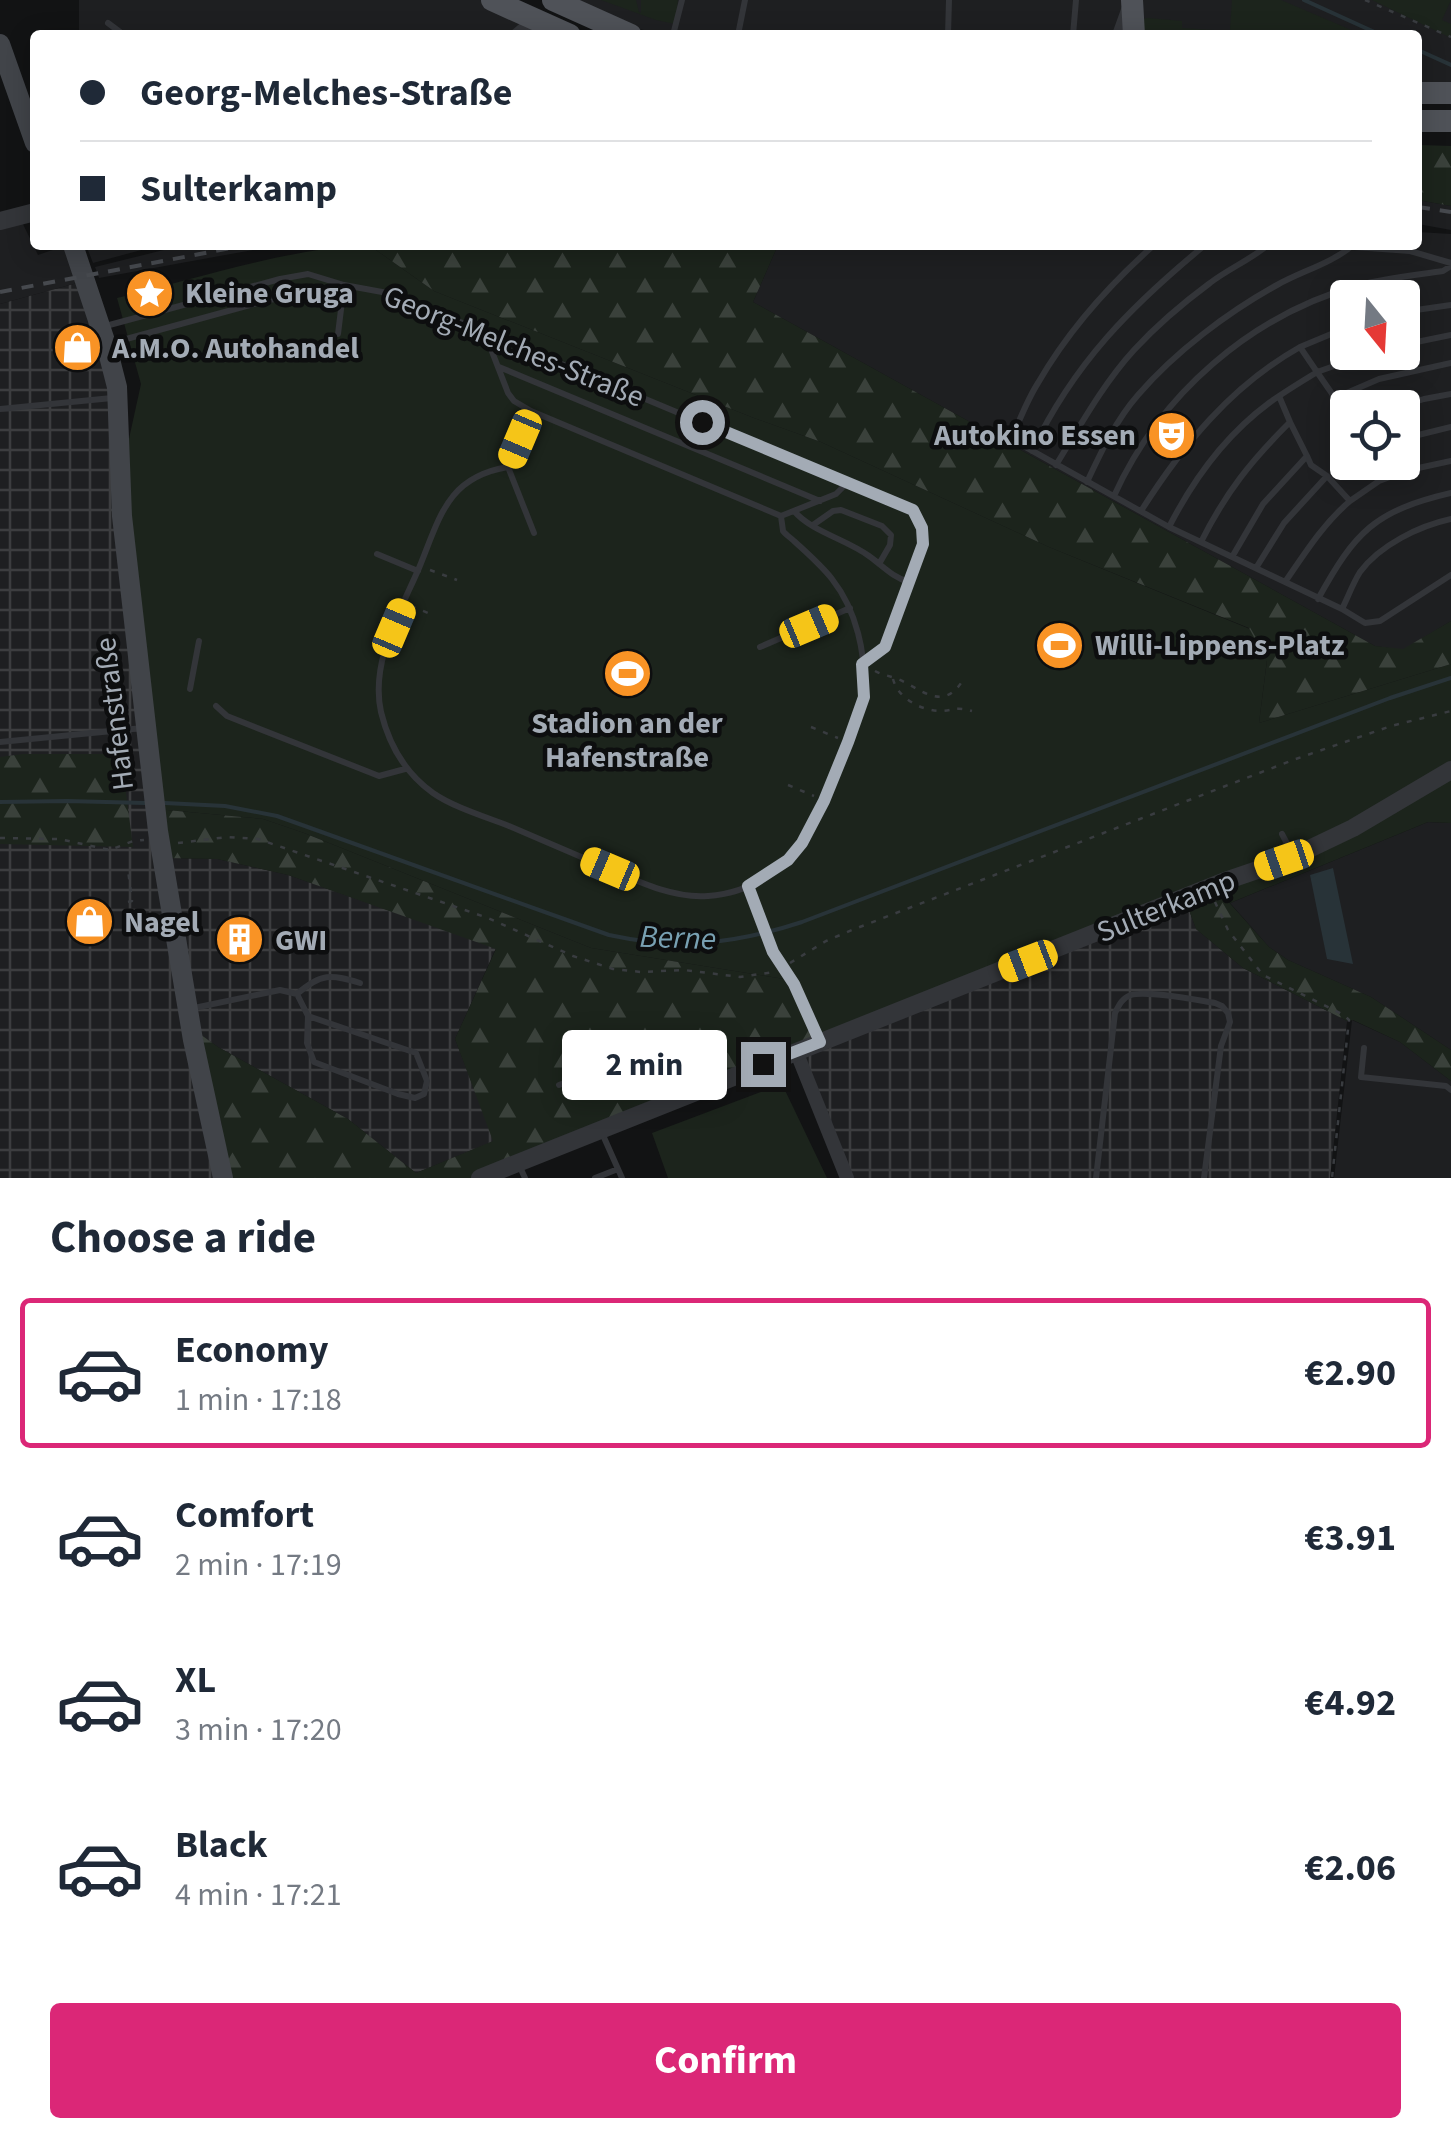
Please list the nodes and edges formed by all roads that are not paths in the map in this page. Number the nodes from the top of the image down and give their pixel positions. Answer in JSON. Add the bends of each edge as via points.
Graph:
{"nodes":[{"id":1,"x":492,"y":0,"type":"edge"},
{"id":2,"x":682,"y":0,"type":"edge"},
{"id":3,"x":745,"y":0,"type":"edge"},
{"id":4,"x":948,"y":0,"type":"edge"},
{"id":5,"x":1076,"y":0,"type":"edge"},
{"id":6,"x":1132,"y":0,"type":"edge"},
{"id":7,"x":559,"y":2,"type":"edge"},
{"id":8,"x":536,"y":19,"type":"junction"},
{"id":9,"x":108,"y":23,"type":"dead end"},
{"id":10,"x":117,"y":30,"type":"edge"},
{"id":11,"x":523,"y":30,"type":"edge"},
{"id":12,"x":559,"y":30,"type":"edge"},
{"id":13,"x":620,"y":30,"type":"edge"},
{"id":14,"x":675,"y":30,"type":"edge"},
{"id":15,"x":739,"y":30,"type":"edge"},
{"id":16,"x":948,"y":30,"type":"edge"},
{"id":17,"x":1073,"y":30,"type":"edge"},
{"id":18,"x":1121,"y":30,"type":"edge"},
{"id":19,"x":1134,"y":30,"type":"edge"},
{"id":20,"x":0,"y":44,"type":"edge"},
{"id":21,"x":1422,"y":93,"type":"edge"},
{"id":22,"x":1451,"y":94,"type":"edge"},
{"id":23,"x":1422,"y":121,"type":"edge"},
{"id":24,"x":1451,"y":121,"type":"edge"},
{"id":25,"x":30,"y":129,"type":"edge"},
{"id":26,"x":30,"y":213,"type":"edge"},
{"id":27,"x":0,"y":222,"type":"edge"},
{"id":28,"x":74,"y":250,"type":"edge"},
{"id":29,"x":1149,"y":250,"type":"edge"},
{"id":30,"x":1199,"y":250,"type":"edge"},
{"id":31,"x":1260,"y":250,"type":"edge"},
{"id":32,"x":1347,"y":250,"type":"edge"},
{"id":33,"x":1398,"y":250,"type":"edge"},
{"id":34,"x":1451,"y":265,"type":"edge"},
{"id":35,"x":344,"y":285,"type":"junction"},
{"id":36,"x":1451,"y":306,"type":"edge"},
{"id":37,"x":1420,"y":310,"type":"edge"},
{"id":38,"x":484,"y":332,"type":"junction"},
{"id":39,"x":338,"y":334,"type":"dead end"},
{"id":40,"x":1330,"y":334,"type":"edge"},
{"id":41,"x":1451,"y":335,"type":"edge"},
{"id":42,"x":104,"y":336,"type":"junction"},
{"id":43,"x":1420,"y":341,"type":"edge"},
{"id":44,"x":1300,"y":347,"type":"junction"},
{"id":45,"x":1451,"y":363,"type":"edge"},
{"id":46,"x":498,"y":367,"type":"junction"},
{"id":47,"x":1330,"y":367,"type":"edge"},
{"id":48,"x":1317,"y":372,"type":"junction"},
{"id":49,"x":1330,"y":390,"type":"edge"},
{"id":50,"x":1354,"y":390,"type":"edge"},
{"id":51,"x":1451,"y":394,"type":"edge"},
{"id":52,"x":1278,"y":396,"type":"junction"},
{"id":53,"x":118,"y":397,"type":"junction"},
{"id":54,"x":1420,"y":400,"type":"edge"},
{"id":55,"x":0,"y":409,"type":"edge"},
{"id":56,"x":532,"y":411,"type":"junction"},
{"id":57,"x":1290,"y":422,"type":"junction"},
{"id":58,"x":1451,"y":427,"type":"edge"},
{"id":59,"x":1420,"y":435,"type":"edge"},
{"id":60,"x":1032,"y":451,"type":"junction"},
{"id":61,"x":1307,"y":456,"type":"junction"},
{"id":62,"x":1451,"y":461,"type":"edge"},
{"id":63,"x":1056,"y":465,"type":"junction"},
{"id":64,"x":508,"y":467,"type":"junction"},
{"id":65,"x":1327,"y":476,"type":"junction"},
{"id":66,"x":1379,"y":481,"type":"joint"},
{"id":67,"x":1087,"y":482,"type":"junction"},
{"id":68,"x":848,"y":484,"type":"junction"},
{"id":69,"x":1451,"y":494,"type":"edge"},
{"id":70,"x":1114,"y":496,"type":"junction"},
{"id":71,"x":820,"y":501,"type":"junction"},
{"id":72,"x":1350,"y":501,"type":"junction"},
{"id":73,"x":794,"y":511,"type":"junction"},
{"id":74,"x":1141,"y":511,"type":"junction"},
{"id":75,"x":780,"y":516,"type":"junction"},
{"id":76,"x":1451,"y":519,"type":"edge"},
{"id":77,"x":812,"y":525,"type":"junction"},
{"id":78,"x":1169,"y":527,"type":"junction"},
{"id":79,"x":534,"y":533,"type":"dead end"},
{"id":80,"x":1200,"y":542,"type":"junction"},
{"id":81,"x":378,"y":554,"type":"dead end"},
{"id":82,"x":1232,"y":557,"type":"junction"},
{"id":83,"x":879,"y":564,"type":"junction"},
{"id":84,"x":1256,"y":568,"type":"junction"},
{"id":85,"x":418,"y":570,"type":"junction"},
{"id":86,"x":1451,"y":574,"type":"edge"},
{"id":87,"x":909,"y":582,"type":"junction"},
{"id":88,"x":1285,"y":582,"type":"junction"},
{"id":89,"x":1318,"y":599,"type":"junction"},
{"id":90,"x":850,"y":608,"type":"junction"},
{"id":91,"x":1342,"y":608,"type":"junction"},
{"id":92,"x":199,"y":641,"type":"dead end"},
{"id":93,"x":760,"y":647,"type":"dead end"},
{"id":94,"x":862,"y":664,"type":"junction"},
{"id":95,"x":190,"y":688,"type":"dead end"},
{"id":96,"x":216,"y":706,"type":"dead end"},
{"id":97,"x":144,"y":728,"type":"junction"},
{"id":98,"x":0,"y":742,"type":"edge"},
{"id":99,"x":406,"y":769,"type":"junction"},
{"id":100,"x":1451,"y":770,"type":"edge"},
{"id":101,"x":1282,"y":834,"type":"dead end"},
{"id":102,"x":1294,"y":856,"type":"junction"},
{"id":103,"x":748,"y":886,"type":"junction"},
{"id":104,"x":360,"y":984,"type":"dead end"},
{"id":105,"x":297,"y":994,"type":"junction"},
{"id":106,"x":188,"y":1010,"type":"junction"},
{"id":107,"x":308,"y":1016,"type":"junction"},
{"id":108,"x":820,"y":1042,"type":"junction"},
{"id":109,"x":1364,"y":1048,"type":"dead end"},
{"id":110,"x":796,"y":1051,"type":"junction"},
{"id":111,"x":559,"y":1086,"type":"dead end"},
{"id":112,"x":1451,"y":1090,"type":"edge"},
{"id":113,"x":691,"y":1094,"type":"junction"},
{"id":114,"x":601,"y":1131,"type":"junction"},
{"id":115,"x":618,"y":1169,"type":"junction"},
{"id":116,"x":522,"y":1171,"type":"edge"},
{"id":117,"x":223,"y":1178,"type":"edge"},
{"id":118,"x":480,"y":1178,"type":"edge"},
{"id":119,"x":595,"y":1178,"type":"edge"},
{"id":120,"x":622,"y":1178,"type":"edge"},
{"id":121,"x":847,"y":1178,"type":"edge"},
{"id":122,"x":1096,"y":1178,"type":"edge"},
{"id":123,"x":1204,"y":1178,"type":"edge"}],
"edges":[{"from":1,"to":8,"type":"main road"},
{"from":2,"to":14,"type":"lane"},
{"from":3,"to":15,"type":"lane"},
{"from":4,"to":16,"type":"lane"},
{"from":5,"to":17,"type":"lane"},
{"from":6,"to":18,"type":"street"},
{"from":6,"to":19,"type":"main road"},
{"from":7,"to":8,"type":"main road"},
{"from":7,"to":13,"type":"main road"},
{"from":8,"to":11,"type":"street"},
{"from":8,"to":12,"type":"main road"},
{"from":9,"to":10,"type":"lane"},
{"from":20,"to":25,"type":"main road"},
{"from":21,"to":22,"type":"main road"},
{"from":23,"to":24,"type":"main road"},
{"from":26,"to":27,"type":"street"},
{"from":28,"to":42,"type":"main road","name":"Hafenstraße"},
{"from":29,"to":60,"type":"lane","via":[[1070,334],[1037,384],[1011,439]]},
{"from":30,"to":60,"type":"lane","via":[[1126,314],[1086,360]]},
{"from":31,"to":63,"type":"lane","via":[[1213,280],[1135,350]]},
{"from":32,"to":67,"type":"lane","via":[[1278,284],[1203,334],[1137,396]]},
{"from":33,"to":34,"type":"lane"},
{"from":34,"to":70,"type":"lane","via":[[1329,296],[1231,346],[1163,416]]},
{"from":35,"to":38,"type":"lane","name":"Georg-Melches-Straße","via":[[393,294]]},
{"from":35,"to":39,"type":"lane"},
{"from":35,"to":42,"type":"lane","name":"Georg-Melches-Straße"},
{"from":35,"to":42,"type":"lane","name":"Georg-Melches-Straße","via":[[293,276]]},
{"from":36,"to":37,"type":"lane"},
{"from":38,"to":46,"type":"lane"},
{"from":38,"to":68,"type":"lane","name":"Georg-Melches-Straße"},
{"from":40,"to":44,"type":"lane"},
{"from":41,"to":43,"type":"lane"},
{"from":42,"to":53,"type":"main road","name":"Hafenstraße"},
{"from":44,"to":48,"type":"lane"},
{"from":44,"to":74,"type":"lane","via":[[1208,419]]},
{"from":45,"to":50,"type":"lane"},
{"from":46,"to":56,"type":"lane","via":[[514,401]]},
{"from":46,"to":71,"type":"lane"},
{"from":47,"to":48,"type":"lane"},
{"from":48,"to":49,"type":"lane"},
{"from":48,"to":52,"type":"lane"},
{"from":51,"to":54,"type":"lane"},
{"from":52,"to":57,"type":"lane"},
{"from":52,"to":78,"type":"lane","via":[[1210,462]]},
{"from":53,"to":55,"type":"lane"},
{"from":53,"to":97,"type":"main road","name":"Hafenstraße","via":[[122,516]]},
{"from":56,"to":64,"type":"lane"},
{"from":56,"to":75,"type":"lane"},
{"from":57,"to":61,"type":"lane"},
{"from":57,"to":80,"type":"lane","via":[[1229,490]]},
{"from":58,"to":59,"type":"lane"},
{"from":60,"to":63,"type":"lane"},
{"from":61,"to":65,"type":"lane"},
{"from":61,"to":82,"type":"lane","via":[[1263,504]]},
{"from":62,"to":66,"type":"lane"},
{"from":63,"to":67,"type":"lane"},
{"from":64,"to":79,"type":"lane"},
{"from":64,"to":85,"type":"lane","via":[[477,474],[457,490]]},
{"from":65,"to":72,"type":"lane"},
{"from":65,"to":84,"type":"lane","via":[[1284,523]]},
{"from":66,"to":72,"type":"lane"},
{"from":67,"to":70,"type":"lane"},
{"from":68,"to":71,"type":"lane"},
{"from":68,"to":87,"type":"lane","name":"Georg-Melches-Straße","via":[[913,510],[923,544]]},
{"from":69,"to":89,"type":"lane","via":[[1405,506],[1367,528]]},
{"from":70,"to":74,"type":"lane"},
{"from":71,"to":73,"type":"lane"},
{"from":72,"to":88,"type":"lane"},
{"from":73,"to":75,"type":"lane"},
{"from":73,"to":77,"type":"lane"},
{"from":74,"to":78,"type":"lane"},
{"from":75,"to":90,"type":"lane","via":[[783,530],[832,579]]},
{"from":76,"to":91,"type":"lane","via":[[1376,556]]},
{"from":77,"to":83,"type":"lane"},
{"from":77,"to":83,"type":"lane","via":[[840,510],[882,526],[891,535]]},
{"from":78,"to":80,"type":"lane"},
{"from":80,"to":82,"type":"lane"},
{"from":81,"to":85,"type":"lane"},
{"from":82,"to":84,"type":"lane"},
{"from":83,"to":87,"type":"lane"},
{"from":84,"to":88,"type":"lane"},
{"from":85,"to":99,"type":"lane","via":[[384,652],[378,690],[388,734]]},
{"from":86,"to":91,"type":"lane","via":[[1380,621],[1365,623]]},
{"from":87,"to":94,"type":"lane","name":"Georg-Melches-Straße","via":[[885,647]]},
{"from":88,"to":89,"type":"lane"},
{"from":89,"to":91,"type":"lane"},
{"from":90,"to":93,"type":"lane"},
{"from":90,"to":94,"type":"lane"},
{"from":92,"to":95,"type":"lane"},
{"from":94,"to":103,"type":"lane","via":[[864,697],[824,801],[788,860]]},
{"from":96,"to":99,"type":"lane","via":[[226,716],[379,776]]},
{"from":97,"to":98,"type":"lane"},
{"from":97,"to":106,"type":"main road","name":"Hafenstraße"},
{"from":99,"to":103,"type":"lane","via":[[436,796],[644,884],[692,896]]},
{"from":100,"to":102,"type":"street","name":"Sulterkamp"},
{"from":101,"to":102,"type":"lane"},
{"from":102,"to":108,"type":"street","name":"Sulterkamp","via":[[1099,927]]},
{"from":103,"to":108,"type":"lane"},
{"from":104,"to":105,"type":"lane","via":[[322,977]]},
{"from":105,"to":106,"type":"lane","via":[[280,990]]},
{"from":105,"to":107,"type":"lane"},
{"from":106,"to":117,"type":"main road","name":"Hafenstraße"},
{"from":107,"to":107,"type":"lane","via":[[416,1053],[427,1081],[424,1094],[398,1094],[314,1062]]},
{"from":108,"to":110,"type":"street","name":"Sulterkamp"},
{"from":109,"to":112,"type":"lane","via":[[1361,1077]]},
{"from":110,"to":113,"type":"street","name":"Sulterkamp"},
{"from":110,"to":121,"type":"street"},
{"from":111,"to":113,"type":"lane","via":[[666,1044]]},
{"from":113,"to":114,"type":"street","name":"Sulterkamp"},
{"from":114,"to":115,"type":"lane"},
{"from":114,"to":116,"type":"street","name":"Sulterkamp"},
{"from":115,"to":119,"type":"lane"},
{"from":115,"to":120,"type":"lane"},
{"from":116,"to":118,"type":"street","name":"Sulterkamp"},
{"from":122,"to":123,"type":"lane","via":[[1115,1013],[1120,1002],[1142,994],[1215,1003],[1228,1013]]}]}
